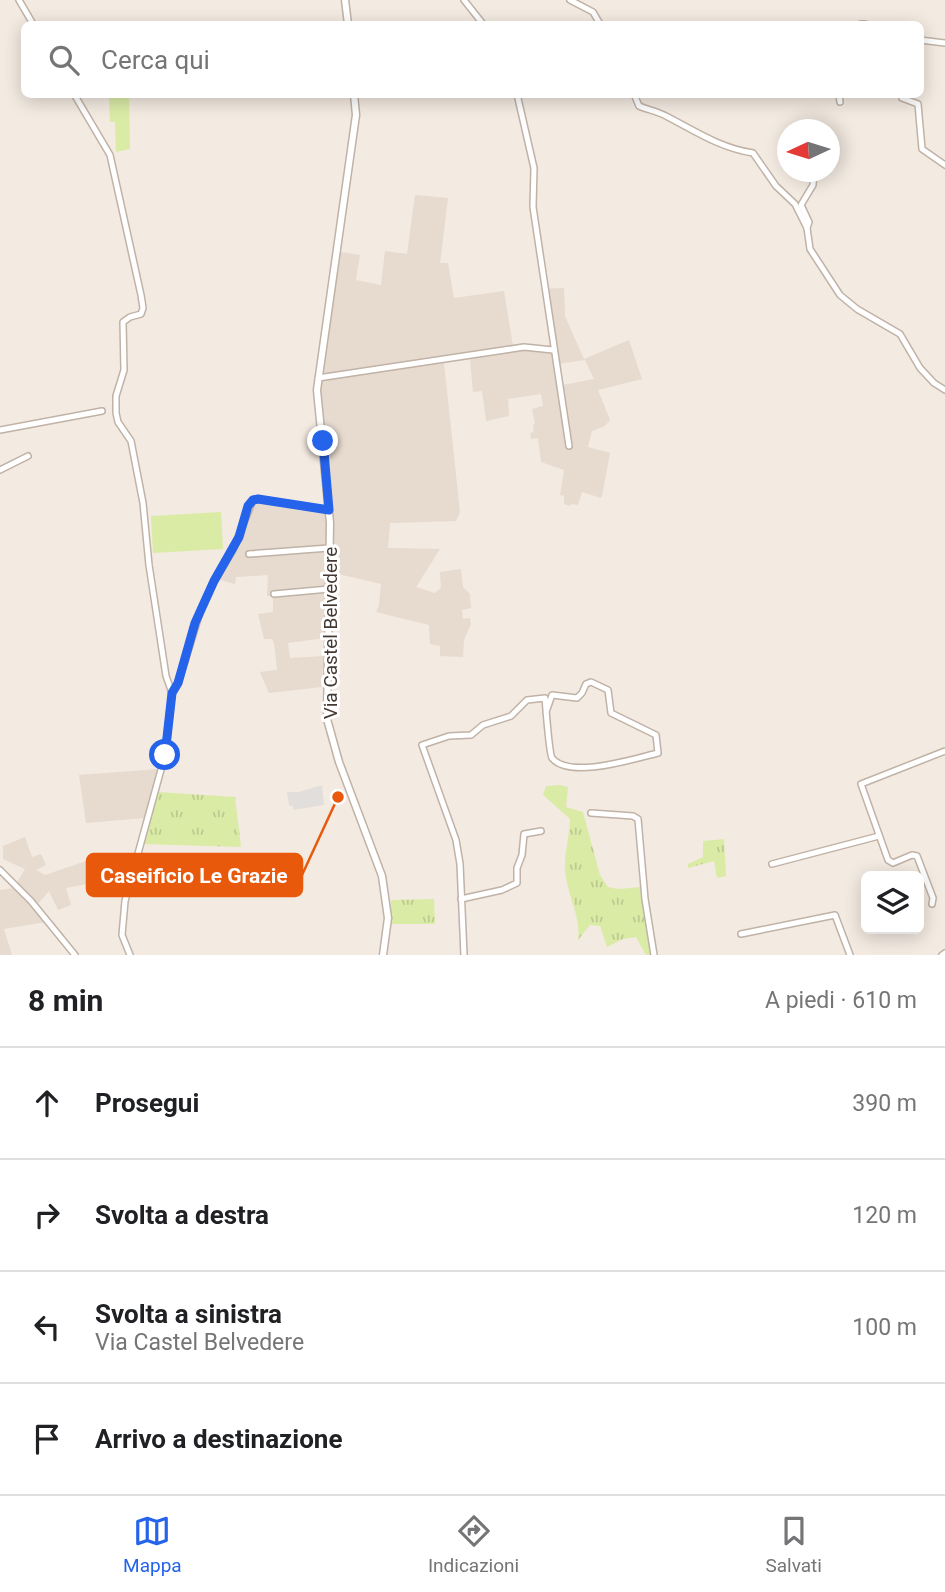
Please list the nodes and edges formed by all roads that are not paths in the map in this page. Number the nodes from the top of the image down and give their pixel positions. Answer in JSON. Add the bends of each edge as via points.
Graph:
{"nodes":[{"id":1,"x":19,"y":0,"type":"edge"},
{"id":2,"x":345,"y":0,"type":"edge"},
{"id":3,"x":464,"y":0,"type":"edge"},
{"id":4,"x":570,"y":0,"type":"edge"},
{"id":5,"x":31,"y":21,"type":"edge"},
{"id":6,"x":348,"y":21,"type":"edge"},
{"id":7,"x":481,"y":21,"type":"edge"},
{"id":8,"x":598,"y":21,"type":"edge"},
{"id":9,"x":924,"y":40,"type":"edge"},
{"id":10,"x":945,"y":43,"type":"edge"},
{"id":11,"x":76,"y":98,"type":"edge"},
{"id":12,"x":354,"y":98,"type":"edge"},
{"id":13,"x":518,"y":98,"type":"edge"},
{"id":14,"x":636,"y":98,"type":"edge"},
{"id":15,"x":840,"y":98,"type":"edge"},
{"id":16,"x":902,"y":98,"type":"dead end"},
{"id":17,"x":840,"y":102,"type":"dead end"},
{"id":18,"x":945,"y":165,"type":"edge"},
{"id":19,"x":813,"y":182,"type":"edge"},
{"id":20,"x":807,"y":228,"type":"junction"},
{"id":21,"x":553,"y":350,"type":"junction"},
{"id":22,"x":318,"y":378,"type":"junction"},
{"id":23,"x":945,"y":390,"type":"edge"},
{"id":24,"x":102,"y":411,"type":"dead end"},
{"id":25,"x":0,"y":430,"type":"edge"},
{"id":26,"x":569,"y":446,"type":"dead end"},
{"id":27,"x":28,"y":456,"type":"dead end"},
{"id":28,"x":0,"y":470,"type":"edge"},
{"id":29,"x":329,"y":510,"type":"junction"},
{"id":30,"x":329,"y":548,"type":"junction"},
{"id":31,"x":249,"y":554,"type":"dead end"},
{"id":32,"x":329,"y":589,"type":"junction"},
{"id":33,"x":274,"y":594,"type":"dead end"},
{"id":34,"x":172,"y":693,"type":"junction"},
{"id":35,"x":546,"y":712,"type":"junction"},
{"id":36,"x":945,"y":751,"type":"edge"},
{"id":37,"x":591,"y":813,"type":"dead end"},
{"id":38,"x":541,"y":831,"type":"dead end"},
{"id":39,"x":879,"y":836,"type":"junction"},
{"id":40,"x":772,"y":864,"type":"dead end"},
{"id":41,"x":0,"y":870,"type":"edge"},
{"id":42,"x":461,"y":899,"type":"junction"},
{"id":43,"x":932,"y":904,"type":"dead end"},
{"id":44,"x":741,"y":934,"type":"dead end"},
{"id":45,"x":75,"y":955,"type":"edge"},
{"id":46,"x":130,"y":955,"type":"edge"},
{"id":47,"x":383,"y":955,"type":"edge"},
{"id":48,"x":464,"y":955,"type":"edge"},
{"id":49,"x":654,"y":955,"type":"edge"},
{"id":50,"x":850,"y":955,"type":"edge"}],
"edges":[{"from":1,"to":5,"type":"street"},
{"from":2,"to":6,"type":"street"},
{"from":3,"to":7,"type":"street"},
{"from":4,"to":8,"type":"street","via":[[593,12]]},
{"from":9,"to":10,"type":"street"},
{"from":11,"to":34,"type":"street","via":[[110,155],[141,295],[141,314],[123,322],[124,370],[115,404],[118,422],[131,441]]},
{"from":12,"to":22,"type":"street","name":"Via Castel Belvedere","via":[[356,115]]},
{"from":13,"to":21,"type":"street","via":[[534,168],[533,207]]},
{"from":14,"to":20,"type":"street","via":[[639,106],[712,141],[753,153],[776,186],[793,200]]},
{"from":15,"to":17,"type":"street"},
{"from":16,"to":18,"type":"street","via":[[918,104],[922,149]]},
{"from":19,"to":20,"type":"street","via":[[801,205]]},
{"from":20,"to":23,"type":"street","via":[[810,249],[840,295],[900,334],[920,368]]},
{"from":21,"to":22,"type":"street","via":[[524,347]]},
{"from":21,"to":26,"type":"street"},
{"from":22,"to":29,"type":"street","name":"Via Castel Belvedere"},
{"from":24,"to":25,"type":"street"},
{"from":27,"to":28,"type":"street"},
{"from":29,"to":30,"type":"street","name":"Via Castel Belvedere"},
{"from":29,"to":34,"type":"street","via":[[253,500],[201,609]]},
{"from":30,"to":31,"type":"street"},
{"from":30,"to":32,"type":"street","name":"Via Castel Belvedere"},
{"from":32,"to":33,"type":"street"},
{"from":32,"to":47,"type":"street","name":"Via Castel Belvedere","via":[[327,719],[382,876],[388,918]]},
{"from":34,"to":46,"type":"street","via":[[165,755],[125,901],[122,935]]},
{"from":35,"to":35,"type":"street","via":[[551,754],[558,762],[594,768],[658,753],[656,735],[611,712],[608,690],[591,682],[577,698],[552,695]]},
{"from":35,"to":42,"type":"street","via":[[545,698],[527,700],[511,716],[471,734],[422,746],[456,840]]},
{"from":36,"to":39,"type":"street","via":[[861,784]]},
{"from":37,"to":49,"type":"street","via":[[638,819]]},
{"from":38,"to":42,"type":"street","via":[[524,834],[517,883]]},
{"from":39,"to":40,"type":"street"},
{"from":39,"to":43,"type":"street","via":[[890,863],[917,856]]},
{"from":41,"to":45,"type":"street"},
{"from":42,"to":48,"type":"street"},
{"from":44,"to":50,"type":"street","via":[[835,915]]}]}
